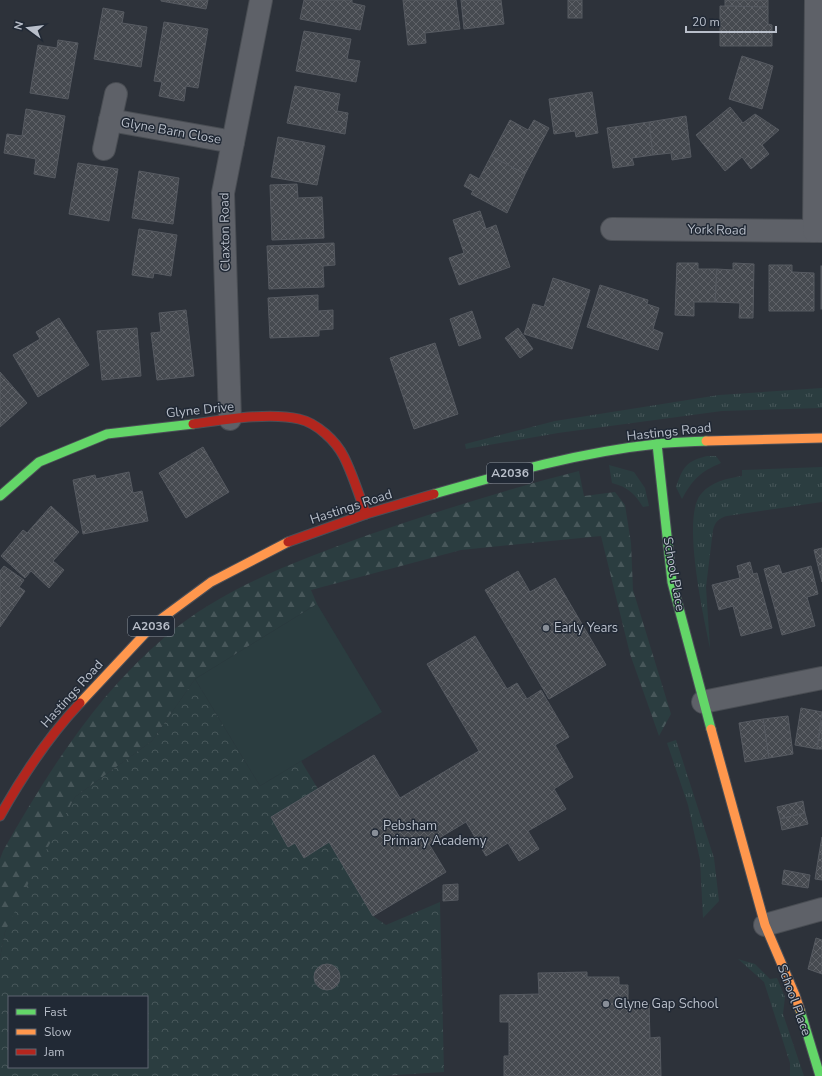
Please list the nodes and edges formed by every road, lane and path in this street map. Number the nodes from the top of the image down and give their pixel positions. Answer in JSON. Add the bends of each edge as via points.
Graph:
{"nodes":[{"id":1,"x":261,"y":0,"type":"edge"},
{"id":2,"x":816,"y":0,"type":"edge"},
{"id":3,"x":116,"y":94,"type":"dead end"},
{"id":4,"x":110,"y":120,"type":"junction"},
{"id":5,"x":233,"y":142,"type":"junction"},
{"id":6,"x":104,"y":149,"type":"dead end"},
{"id":7,"x":612,"y":229,"type":"dead end"},
{"id":8,"x":818,"y":231,"type":"edge"},
{"id":9,"x":230,"y":418,"type":"junction"},
{"id":10,"x":822,"y":438,"type":"edge"},
{"id":11,"x":657,"y":444,"type":"junction"},
{"id":12,"x":0,"y":496,"type":"edge"},
{"id":13,"x":366,"y":514,"type":"junction"},
{"id":14,"x":822,"y":678,"type":"edge"},
{"id":15,"x":703,"y":702,"type":"junction"},
{"id":16,"x":0,"y":816,"type":"edge"},
{"id":17,"x":822,"y":909,"type":"edge"},
{"id":18,"x":765,"y":925,"type":"junction"},
{"id":19,"x":820,"y":1076,"type":"edge"}],
"edges":[{"from":1,"to":5,"type":"street","name":"Claxton Road"},
{"from":2,"to":8,"type":"street"},
{"from":3,"to":4,"type":"street","name":"Glyne Barn Close"},
{"from":4,"to":5,"type":"street","name":"Glyne Barn Close"},
{"from":4,"to":6,"type":"street","name":"Glyne Barn Close"},
{"from":5,"to":9,"type":"street","name":"Claxton Road","via":[[223,194]]},
{"from":7,"to":8,"type":"street","name":"York Road"},
{"from":9,"to":12,"type":"street","name":"Glyne Drive","via":[[107,434],[39,462]]},
{"from":9,"to":13,"type":"street","name":"Glyne Drive","via":[[282,417],[300,419],[316,427],[332,440],[344,457]]},
{"from":10,"to":11,"type":"street","name":"Hastings Road","number":"A2036"},
{"from":11,"to":13,"type":"street","name":"Hastings Road","number":"A2036","via":[[512,472]]},
{"from":11,"to":15,"type":"street","name":"School Place","via":[[672,582]]},
{"from":13,"to":16,"type":"street","name":"Hastings Road","number":"A2036","via":[[283,544],[211,582],[154,624],[57,727],[16,786]]},
{"from":14,"to":15,"type":"street"},
{"from":15,"to":18,"type":"street","name":"School Place"},
{"from":17,"to":18,"type":"street"},
{"from":18,"to":19,"type":"street","name":"School Place","via":[[795,996]]}]}
